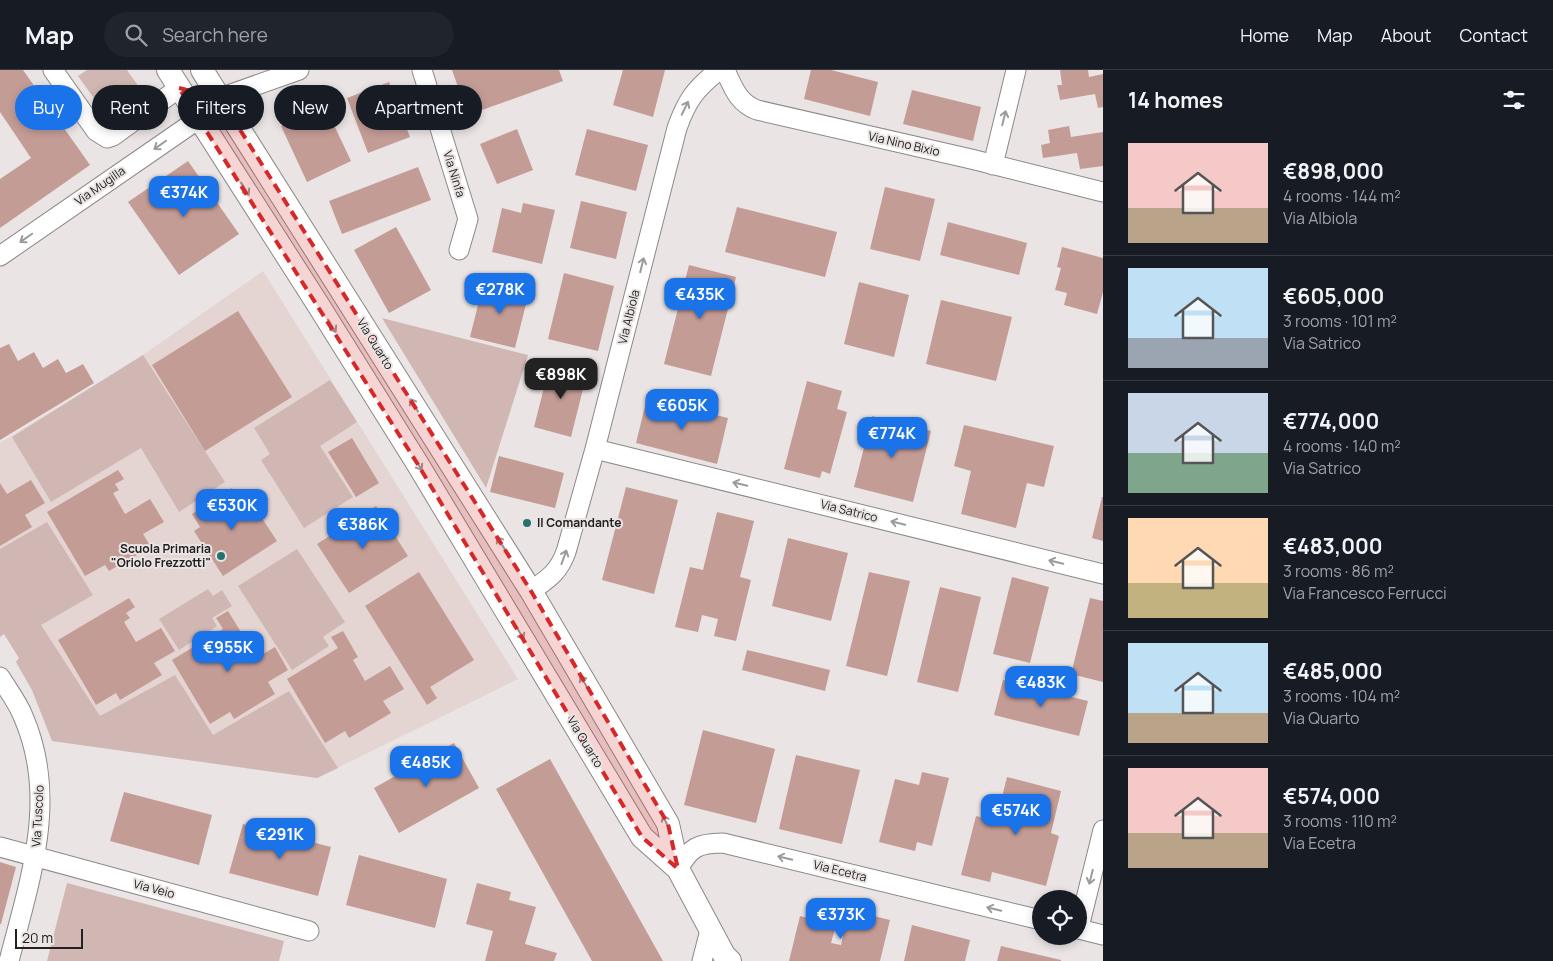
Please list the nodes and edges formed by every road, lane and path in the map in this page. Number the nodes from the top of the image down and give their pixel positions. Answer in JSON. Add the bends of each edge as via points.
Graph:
{"nodes":[{"id":1,"x":202,"y":70,"type":"edge"},
{"id":2,"x":299,"y":70,"type":"edge"},
{"id":3,"x":422,"y":70,"type":"edge"},
{"id":4,"x":719,"y":70,"type":"edge"},
{"id":5,"x":725,"y":70,"type":"edge"},
{"id":6,"x":1016,"y":70,"type":"edge"},
{"id":7,"x":57,"y":71,"type":"edge"},
{"id":8,"x":174,"y":79,"type":"edge"},
{"id":9,"x":189,"y":85,"type":"edge"},
{"id":10,"x":212,"y":85,"type":"edge"},
{"id":11,"x":257,"y":85,"type":"edge"},
{"id":12,"x":183,"y":130,"type":"edge"},
{"id":13,"x":208,"y":130,"type":"edge"},
{"id":14,"x":240,"y":130,"type":"edge"},
{"id":15,"x":993,"y":165,"type":"junction"},
{"id":16,"x":1103,"y":192,"type":"edge"},
{"id":17,"x":459,"y":250,"type":"dead end"},
{"id":18,"x":0,"y":256,"type":"edge"},
{"id":19,"x":595,"y":449,"type":"junction"},
{"id":20,"x":1103,"y":574,"type":"edge"},
{"id":21,"x":531,"y":591,"type":"junction"},
{"id":22,"x":503,"y":606,"type":"junction"},
{"id":23,"x":0,"y":677,"type":"edge"},
{"id":24,"x":1103,"y":830,"type":"edge"},
{"id":25,"x":0,"y":847,"type":"edge"},
{"id":26,"x":36,"y":856,"type":"junction"},
{"id":27,"x":678,"y":870,"type":"junction"},
{"id":28,"x":1087,"y":895,"type":"edge"},
{"id":29,"x":1032,"y":918,"type":"edge"},
{"id":30,"x":710,"y":930,"type":"junction"},
{"id":31,"x":1087,"y":930,"type":"edge"},
{"id":32,"x":309,"y":931,"type":"dead end"},
{"id":33,"x":1103,"y":935,"type":"edge"},
{"id":34,"x":726,"y":959,"type":"edge"},
{"id":35,"x":9,"y":961,"type":"edge"},
{"id":36,"x":702,"y":961,"type":"edge"}],
"edges":[{"from":1,"to":10,"type":"street","name":"Via Quarto"},
{"from":2,"to":11,"type":"street"},
{"from":3,"to":17,"type":"street","name":"Via Ninfa","via":[[468,219]]},
{"from":19,"to":4,"type":"street","name":"Via Albiola","one_way":true,"via":[[677,128],[695,91]]},
{"from":5,"to":15,"type":"street","name":"Via Nino Bixio","via":[[738,97],[748,107]]},
{"from":15,"to":6,"type":"street","one_way":true},
{"from":7,"to":8,"type":"street","via":[[96,131],[107,138]]},
{"from":8,"to":9,"type":"street"},
{"from":12,"to":18,"type":"street","name":"Via Mugilla","one_way":true},
{"from":13,"to":22,"type":"street","name":"Via Quarto","one_way":true},
{"from":21,"to":14,"type":"street","name":"Via Quarto","one_way":true},
{"from":15,"to":16,"type":"street","name":"Via Nino Bixio"},
{"from":20,"to":19,"type":"street","name":"Via Satrico","one_way":true},
{"from":21,"to":19,"type":"street","name":"Via Albiola","one_way":true,"via":[[553,576],[561,565]]},
{"from":21,"to":22,"type":"street"},
{"from":27,"to":21,"type":"street","name":"Via Quarto","one_way":true,"via":[[668,824]]},
{"from":22,"to":27,"type":"street","name":"Via Quarto","one_way":true,"via":[[642,836]]},
{"from":23,"to":26,"type":"street","name":"Via Tuscolo","via":[[23,716],[39,770],[42,795]]},
{"from":24,"to":28,"type":"street","one_way":true},
{"from":25,"to":26,"type":"street","name":"Via Veio"},
{"from":26,"to":32,"type":"street","name":"Via Veio"},
{"from":26,"to":35,"type":"street","name":"Via Tuscolo"},
{"from":29,"to":27,"type":"street","name":"Via Ecetra","one_way":true,"via":[[723,843],[697,846],[685,856]]},
{"from":27,"to":30,"type":"street","name":"Via Quarto"},
{"from":30,"to":34,"type":"street","name":"Via Quarto"},
{"from":30,"to":36,"type":"street"},
{"from":31,"to":33,"type":"street"}]}
